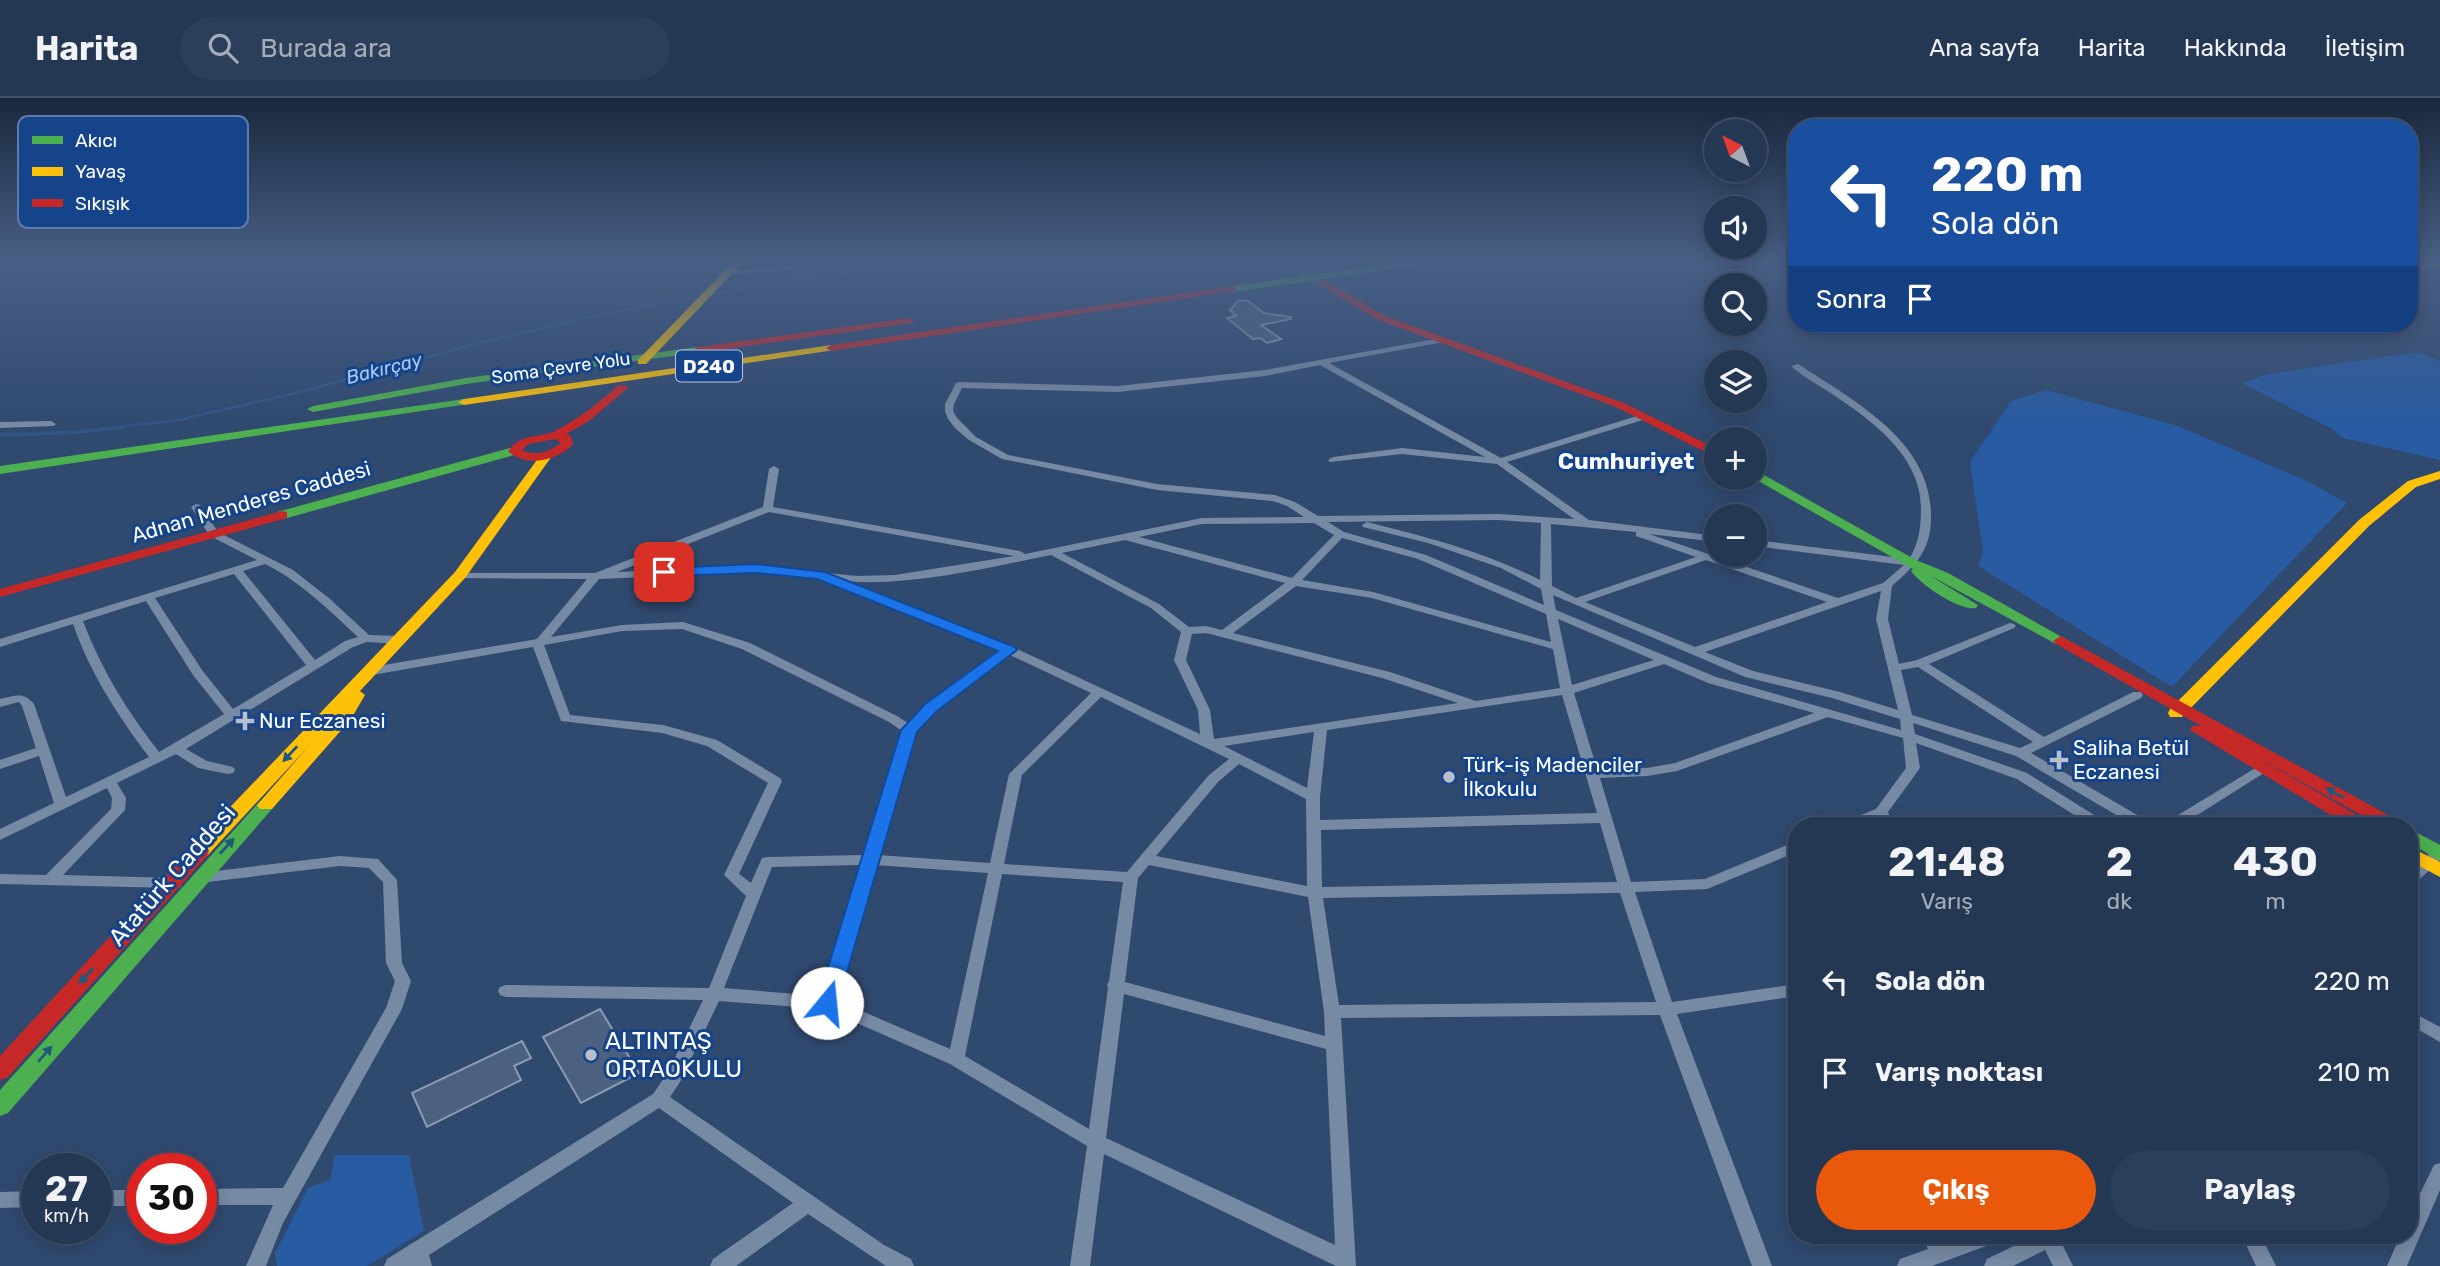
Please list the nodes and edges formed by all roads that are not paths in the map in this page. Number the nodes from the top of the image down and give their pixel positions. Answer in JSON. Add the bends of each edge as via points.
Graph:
{"nodes":[{"id":1,"x":686,"y":317,"type":"edge"},
{"id":2,"x":961,"y":317,"type":"edge"},
{"id":3,"x":1014,"y":317,"type":"edge"},
{"id":4,"x":1024,"y":317,"type":"edge"},
{"id":5,"x":1064,"y":317,"type":"edge"},
{"id":6,"x":1379,"y":317,"type":"edge"},
{"id":7,"x":1441,"y":340,"type":"junction"},
{"id":8,"x":644,"y":359,"type":"junction"},
{"id":9,"x":1322,"y":363,"type":"junction"},
{"id":10,"x":1795,"y":366,"type":"dead end"},
{"id":11,"x":620,"y":390,"type":"junction"},
{"id":12,"x":1643,"y":417,"type":"junction"},
{"id":13,"x":51,"y":424,"type":"dead end"},
{"id":14,"x":0,"y":425,"type":"edge"},
{"id":15,"x":556,"y":435,"type":"junction"},
{"id":16,"x":172,"y":436,"type":"junction"},
{"id":17,"x":1704,"y":448,"type":"edge"},
{"id":18,"x":514,"y":451,"type":"junction"},
{"id":19,"x":121,"y":452,"type":"junction"},
{"id":20,"x":546,"y":456,"type":"junction"},
{"id":21,"x":1332,"y":460,"type":"dead end"},
{"id":22,"x":1500,"y":460,"type":"junction"},
{"id":23,"x":0,"y":461,"type":"edge"},
{"id":24,"x":774,"y":469,"type":"dead end"},
{"id":25,"x":0,"y":470,"type":"edge"},
{"id":26,"x":2440,"y":475,"type":"edge"},
{"id":27,"x":1767,"y":481,"type":"edge"},
{"id":28,"x":196,"y":507,"type":"dead end"},
{"id":29,"x":768,"y":509,"type":"junction"},
{"id":30,"x":1316,"y":520,"type":"junction"},
{"id":31,"x":1348,"y":520,"type":"junction"},
{"id":32,"x":1546,"y":520,"type":"junction"},
{"id":33,"x":1586,"y":523,"type":"junction"},
{"id":34,"x":1626,"y":527,"type":"junction"},
{"id":35,"x":214,"y":534,"type":"junction"},
{"id":36,"x":1340,"y":534,"type":"junction"},
{"id":37,"x":1123,"y":536,"type":"junction"},
{"id":38,"x":1704,"y":536,"type":"edge"},
{"id":39,"x":1767,"y":545,"type":"edge"},
{"id":40,"x":1051,"y":551,"type":"junction"},
{"id":41,"x":1027,"y":556,"type":"junction"},
{"id":42,"x":1704,"y":556,"type":"edge"},
{"id":43,"x":1704,"y":558,"type":"edge"},
{"id":44,"x":267,"y":561,"type":"junction"},
{"id":45,"x":1911,"y":564,"type":"junction"},
{"id":46,"x":1735,"y":567,"type":"edge"},
{"id":47,"x":237,"y":572,"type":"junction"},
{"id":48,"x":460,"y":575,"type":"junction"},
{"id":49,"x":820,"y":575,"type":"junction"},
{"id":50,"x":596,"y":576,"type":"junction"},
{"id":51,"x":1294,"y":582,"type":"junction"},
{"id":52,"x":1886,"y":585,"type":"junction"},
{"id":53,"x":1545,"y":587,"type":"junction"},
{"id":54,"x":0,"y":593,"type":"edge"},
{"id":55,"x":149,"y":597,"type":"junction"},
{"id":56,"x":1835,"y":601,"type":"junction"},
{"id":57,"x":1575,"y":602,"type":"junction"},
{"id":58,"x":1549,"y":610,"type":"junction"},
{"id":59,"x":77,"y":619,"type":"junction"},
{"id":60,"x":2010,"y":626,"type":"junction"},
{"id":61,"x":1187,"y":631,"type":"junction"},
{"id":62,"x":1224,"y":634,"type":"junction"},
{"id":63,"x":366,"y":638,"type":"junction"},
{"id":64,"x":401,"y":640,"type":"junction"},
{"id":65,"x":0,"y":642,"type":"edge"},
{"id":66,"x":538,"y":645,"type":"junction"},
{"id":67,"x":1557,"y":647,"type":"junction"},
{"id":68,"x":1009,"y":650,"type":"junction"},
{"id":69,"x":1695,"y":651,"type":"junction"},
{"id":70,"x":1665,"y":660,"type":"junction"},
{"id":71,"x":1920,"y":663,"type":"junction"},
{"id":72,"x":313,"y":665,"type":"junction"},
{"id":73,"x":1895,"y":668,"type":"junction"},
{"id":74,"x":372,"y":671,"type":"junction"},
{"id":75,"x":1567,"y":691,"type":"junction"},
{"id":76,"x":1099,"y":692,"type":"junction"},
{"id":77,"x":2137,"y":695,"type":"junction"},
{"id":78,"x":0,"y":704,"type":"edge"},
{"id":79,"x":1476,"y":705,"type":"junction"},
{"id":80,"x":2178,"y":712,"type":"junction"},
{"id":81,"x":1827,"y":713,"type":"junction"},
{"id":82,"x":231,"y":715,"type":"junction"},
{"id":83,"x":1906,"y":716,"type":"junction"},
{"id":84,"x":1321,"y":729,"type":"junction"},
{"id":85,"x":909,"y":730,"type":"junction"},
{"id":86,"x":1909,"y":736,"type":"junction"},
{"id":87,"x":2043,"y":742,"type":"junction"},
{"id":88,"x":1208,"y":744,"type":"junction"},
{"id":89,"x":176,"y":749,"type":"junction"},
{"id":90,"x":43,"y":750,"type":"junction"},
{"id":91,"x":2021,"y":753,"type":"junction"},
{"id":92,"x":157,"y":758,"type":"junction"},
{"id":93,"x":1237,"y":759,"type":"junction"},
{"id":94,"x":0,"y":765,"type":"edge"},
{"id":95,"x":2262,"y":768,"type":"junction"},
{"id":96,"x":228,"y":770,"type":"dead end"},
{"id":97,"x":1592,"y":775,"type":"junction"},
{"id":98,"x":110,"y":783,"type":"junction"},
{"id":99,"x":1313,"y":797,"type":"junction"},
{"id":100,"x":62,"y":806,"type":"junction"},
{"id":101,"x":1881,"y":811,"type":"junction"},
{"id":102,"x":1867,"y":817,"type":"edge"},
{"id":103,"x":1883,"y":817,"type":"edge"},
{"id":104,"x":2088,"y":817,"type":"edge"},
{"id":105,"x":2131,"y":817,"type":"edge"},
{"id":106,"x":2184,"y":817,"type":"edge"},
{"id":107,"x":2347,"y":817,"type":"edge"},
{"id":108,"x":2378,"y":817,"type":"edge"},
{"id":109,"x":1605,"y":818,"type":"junction"},
{"id":110,"x":1314,"y":825,"type":"junction"},
{"id":111,"x":0,"y":835,"type":"edge"},
{"id":112,"x":2418,"y":842,"type":"edge"},
{"id":113,"x":1788,"y":850,"type":"edge"},
{"id":114,"x":2418,"y":855,"type":"edge"},
{"id":115,"x":1145,"y":859,"type":"junction"},
{"id":116,"x":869,"y":860,"type":"junction"},
{"id":117,"x":2437,"y":860,"type":"edge"},
{"id":118,"x":996,"y":868,"type":"junction"},
{"id":119,"x":2418,"y":873,"type":"edge"},
{"id":120,"x":1131,"y":877,"type":"junction"},
{"id":121,"x":199,"y":878,"type":"junction"},
{"id":122,"x":0,"y":879,"type":"edge"},
{"id":123,"x":50,"y":880,"type":"junction"},
{"id":124,"x":169,"y":884,"type":"junction"},
{"id":125,"x":1626,"y":888,"type":"junction"},
{"id":126,"x":1315,"y":893,"type":"junction"},
{"id":127,"x":754,"y":894,"type":"junction"},
{"id":128,"x":1115,"y":985,"type":"junction"},
{"id":129,"x":506,"y":991,"type":"dead end"},
{"id":130,"x":1788,"y":991,"type":"edge"},
{"id":131,"x":714,"y":994,"type":"junction"},
{"id":132,"x":827,"y":1003,"type":"junction"},
{"id":133,"x":1666,"y":1008,"type":"junction"},
{"id":134,"x":1332,"y":1012,"type":"junction"},
{"id":135,"x":2418,"y":1022,"type":"edge"},
{"id":136,"x":2440,"y":1035,"type":"edge"},
{"id":137,"x":1331,"y":1044,"type":"junction"},
{"id":138,"x":956,"y":1059,"type":"junction"},
{"id":139,"x":0,"y":1071,"type":"edge"},
{"id":140,"x":659,"y":1099,"type":"junction"},
{"id":141,"x":0,"y":1106,"type":"edge"},
{"id":142,"x":1096,"y":1142,"type":"junction"},
{"id":143,"x":2440,"y":1171,"type":"edge"},
{"id":144,"x":289,"y":1196,"type":"junction"},
{"id":145,"x":217,"y":1197,"type":"edge"},
{"id":146,"x":21,"y":1199,"type":"edge"},
{"id":147,"x":0,"y":1200,"type":"edge"},
{"id":148,"x":808,"y":1203,"type":"junction"},
{"id":149,"x":2418,"y":1216,"type":"edge"},
{"id":150,"x":1935,"y":1244,"type":"edge"},
{"id":151,"x":1968,"y":1244,"type":"edge"},
{"id":152,"x":2035,"y":1244,"type":"edge"},
{"id":153,"x":2053,"y":1244,"type":"edge"},
{"id":154,"x":2256,"y":1244,"type":"edge"},
{"id":155,"x":2405,"y":1244,"type":"edge"},
{"id":156,"x":1941,"y":1254,"type":"junction"},
{"id":157,"x":420,"y":1258,"type":"edge"},
{"id":158,"x":1346,"y":1262,"type":"edge"},
{"id":159,"x":256,"y":1266,"type":"edge"},
{"id":160,"x":394,"y":1266,"type":"edge"},
{"id":161,"x":720,"y":1266,"type":"edge"},
{"id":162,"x":904,"y":1266,"type":"edge"},
{"id":163,"x":1080,"y":1266,"type":"edge"},
{"id":164,"x":1762,"y":1266,"type":"edge"},
{"id":165,"x":1907,"y":1266,"type":"edge"},
{"id":166,"x":1994,"y":1266,"type":"edge"},
{"id":167,"x":2063,"y":1266,"type":"edge"},
{"id":168,"x":2266,"y":1266,"type":"edge"},
{"id":169,"x":2397,"y":1266,"type":"edge"}],
"edges":[{"from":1,"to":8,"type":"main road"},
{"from":2,"to":8,"type":"main road","via":[[782,336]]},
{"from":3,"to":16,"type":"main road","name":"Soma Çevre Yolu","number":"D240"},
{"from":4,"to":19,"type":"main road","name":"Soma Çevre Yolu","number":"D240"},
{"from":5,"to":11,"type":"main road"},
{"from":6,"to":7,"type":"main road"},
{"from":7,"to":9,"type":"street"},
{"from":7,"to":12,"type":"main road","via":[[1576,387]]},
{"from":8,"to":16,"type":"main road","via":[[452,383]]},
{"from":9,"to":22,"type":"street"},
{"from":9,"to":30,"type":"street","via":[[1118,389],[959,385],[949,410],[958,426],[1005,457],[1157,487],[1275,498]]},
{"from":10,"to":45,"type":"street","via":[[1879,425],[1918,473],[1927,510],[1923,543]]},
{"from":11,"to":15,"type":"main road","name":"Adnan Menderes Caddesi","via":[[585,419]]},
{"from":11,"to":19,"type":"main road","via":[[409,422]]},
{"from":12,"to":17,"type":"main road"},
{"from":12,"to":22,"type":"street"},
{"from":13,"to":14,"type":"street"},
{"from":15,"to":18,"type":"main road","name":"Adnan Menderes Caddesi","via":[[524,441]]},
{"from":15,"to":20,"type":"main road","via":[[567,444]]},
{"from":16,"to":23,"type":"main road","name":"Soma Çevre Yolu","number":"D240"},
{"from":18,"to":20,"type":"main road","via":[[528,458]]},
{"from":18,"to":35,"type":"main road","name":"Adnan Menderes Caddesi"},
{"from":19,"to":25,"type":"main road","name":"Soma Çevre Yolu","number":"D240"},
{"from":20,"to":48,"type":"main road"},
{"from":21,"to":22,"type":"street","via":[[1402,451]]},
{"from":22,"to":33,"type":"street"},
{"from":24,"to":29,"type":"street"},
{"from":26,"to":80,"type":"main road","via":[[2412,484],[2364,523]]},
{"from":27,"to":45,"type":"main road"},
{"from":28,"to":35,"type":"street"},
{"from":29,"to":41,"type":"street"},
{"from":29,"to":50,"type":"street"},
{"from":30,"to":31,"type":"street"},
{"from":30,"to":36,"type":"street"},
{"from":30,"to":37,"type":"street","via":[[1202,522]]},
{"from":31,"to":32,"type":"street","via":[[1457,516]]},
{"from":31,"to":53,"type":"street","via":[[1469,552]]},
{"from":32,"to":33,"type":"street"},
{"from":32,"to":53,"type":"street"},
{"from":33,"to":34,"type":"street"},
{"from":34,"to":38,"type":"street"},
{"from":34,"to":42,"type":"street"},
{"from":35,"to":44,"type":"street"},
{"from":35,"to":54,"type":"main road","name":"Adnan Menderes Caddesi"},
{"from":36,"to":51,"type":"street"},
{"from":36,"to":58,"type":"street","via":[[1422,557]]},
{"from":37,"to":40,"type":"street"},
{"from":37,"to":51,"type":"street"},
{"from":39,"to":45,"type":"street"},
{"from":40,"to":41,"type":"street"},
{"from":40,"to":61,"type":"street","via":[[1155,606]]},
{"from":41,"to":49,"type":"street","via":[[895,578]]},
{"from":43,"to":57,"type":"street"},
{"from":44,"to":47,"type":"street"},
{"from":44,"to":63,"type":"street","via":[[289,572]]},
{"from":45,"to":52,"type":"street"},
{"from":45,"to":60,"type":"main road","via":[[1927,581]]},
{"from":45,"to":80,"type":"main road","via":[[1943,576]]},
{"from":46,"to":56,"type":"street"},
{"from":47,"to":55,"type":"street"},
{"from":47,"to":72,"type":"street"},
{"from":48,"to":50,"type":"street"},
{"from":48,"to":64,"type":"main road"},
{"from":49,"to":50,"type":"street","via":[[756,569]]},
{"from":49,"to":68,"type":"street"},
{"from":50,"to":66,"type":"street"},
{"from":51,"to":62,"type":"street"},
{"from":51,"to":67,"type":"street","via":[[1373,595]]},
{"from":52,"to":56,"type":"street"},
{"from":52,"to":73,"type":"street","via":[[1882,619]]},
{"from":53,"to":57,"type":"street"},
{"from":53,"to":58,"type":"street"},
{"from":55,"to":59,"type":"street"},
{"from":55,"to":82,"type":"street"},
{"from":56,"to":69,"type":"street"},
{"from":57,"to":69,"type":"street"},
{"from":58,"to":67,"type":"street"},
{"from":58,"to":70,"type":"street"},
{"from":59,"to":65,"type":"street"},
{"from":59,"to":92,"type":"street","via":[[93,663],[124,716]]},
{"from":60,"to":71,"type":"street"},
{"from":60,"to":77,"type":"main road"},
{"from":61,"to":62,"type":"street","via":[[1206,629]]},
{"from":61,"to":88,"type":"street","via":[[1180,660],[1203,710]]},
{"from":62,"to":79,"type":"street","via":[[1386,675]]},
{"from":63,"to":64,"type":"street"},
{"from":63,"to":72,"type":"street"},
{"from":64,"to":74,"type":"main road"},
{"from":66,"to":74,"type":"street"},
{"from":66,"to":85,"type":"street","via":[[622,628],[683,625],[746,646]]},
{"from":66,"to":127,"type":"street","via":[[565,718],[663,729],[700,739],[775,781],[731,875]]},
{"from":67,"to":75,"type":"street"},
{"from":68,"to":76,"type":"street"},
{"from":68,"to":85,"type":"street","via":[[931,707]]},
{"from":69,"to":83,"type":"street","via":[[1749,674]]},
{"from":70,"to":75,"type":"street"},
{"from":70,"to":81,"type":"street","via":[[1712,680]]},
{"from":71,"to":73,"type":"street"},
{"from":71,"to":87,"type":"street"},
{"from":72,"to":82,"type":"street"},
{"from":73,"to":83,"type":"street"},
{"from":121,"to":74,"type":"main road","name":"Atatürk Caddesi","one_way":true,"via":[[345,715]]},
{"from":74,"to":124,"type":"main road","one_way":true},
{"from":75,"to":79,"type":"street"},
{"from":75,"to":97,"type":"street"},
{"from":76,"to":88,"type":"street"},
{"from":76,"to":118,"type":"street","via":[[1016,774]]},
{"from":77,"to":80,"type":"main road"},
{"from":77,"to":87,"type":"street"},
{"from":78,"to":90,"type":"street","via":[[21,698],[28,704]]},
{"from":79,"to":84,"type":"street"},
{"from":80,"to":95,"type":"main road"},
{"from":108,"to":80,"type":"main road","one_way":true},
{"from":81,"to":86,"type":"street"},
{"from":81,"to":97,"type":"street","via":[[1677,767]]},
{"from":82,"to":89,"type":"street"},
{"from":83,"to":86,"type":"street"},
{"from":83,"to":91,"type":"street"},
{"from":84,"to":88,"type":"street"},
{"from":84,"to":99,"type":"street"},
{"from":85,"to":116,"type":"street"},
{"from":86,"to":101,"type":"street","via":[[1913,768]]},
{"from":86,"to":104,"type":"street","via":[[2022,776]]},
{"from":87,"to":91,"type":"street"},
{"from":88,"to":93,"type":"street"},
{"from":89,"to":92,"type":"street"},
{"from":89,"to":96,"type":"street","via":[[203,765]]},
{"from":90,"to":94,"type":"street"},
{"from":90,"to":100,"type":"street"},
{"from":91,"to":105,"type":"street"},
{"from":92,"to":98,"type":"street"},
{"from":93,"to":99,"type":"street"},
{"from":93,"to":115,"type":"street","via":[[1213,779]]},
{"from":95,"to":106,"type":"street"},
{"from":95,"to":107,"type":"main road"},
{"from":97,"to":109,"type":"street"},
{"from":98,"to":100,"type":"street"},
{"from":98,"to":123,"type":"street","via":[[119,798],[118,810]]},
{"from":99,"to":110,"type":"street"},
{"from":100,"to":111,"type":"street"},
{"from":101,"to":102,"type":"street"},
{"from":101,"to":103,"type":"street"},
{"from":109,"to":110,"type":"street"},
{"from":109,"to":125,"type":"street"},
{"from":110,"to":126,"type":"street"},
{"from":112,"to":117,"type":"main road"},
{"from":113,"to":125,"type":"street","via":[[1707,884]]},
{"from":114,"to":117,"type":"main road"},
{"from":115,"to":120,"type":"street"},
{"from":115,"to":126,"type":"street"},
{"from":116,"to":118,"type":"street"},
{"from":116,"to":127,"type":"street","via":[[767,862]]},
{"from":116,"to":132,"type":"street"},
{"from":117,"to":119,"type":"street"},
{"from":118,"to":120,"type":"street"},
{"from":118,"to":138,"type":"street"},
{"from":120,"to":128,"type":"street"},
{"from":121,"to":124,"type":"street"},
{"from":141,"to":121,"type":"main road","name":"Atatürk Caddesi","one_way":true},
{"from":121,"to":144,"type":"street","via":[[340,861],[373,863],[390,880],[394,963],[403,981],[394,1009]]},
{"from":122,"to":123,"type":"street"},
{"from":123,"to":124,"type":"street"},
{"from":124,"to":139,"type":"main road","one_way":true},
{"from":125,"to":126,"type":"street"},
{"from":125,"to":133,"type":"street"},
{"from":126,"to":134,"type":"street"},
{"from":127,"to":131,"type":"street"},
{"from":128,"to":137,"type":"street"},
{"from":128,"to":142,"type":"street"},
{"from":129,"to":131,"type":"street"},
{"from":130,"to":133,"type":"street"},
{"from":131,"to":132,"type":"street"},
{"from":131,"to":140,"type":"street"},
{"from":132,"to":138,"type":"street"},
{"from":133,"to":134,"type":"street"},
{"from":133,"to":164,"type":"street"},
{"from":134,"to":137,"type":"street"},
{"from":135,"to":136,"type":"street"},
{"from":137,"to":158,"type":"street"},
{"from":138,"to":142,"type":"street"},
{"from":140,"to":148,"type":"street"},
{"from":140,"to":157,"type":"street"},
{"from":142,"to":158,"type":"street"},
{"from":142,"to":163,"type":"street"},
{"from":143,"to":149,"type":"street"},
{"from":144,"to":145,"type":"street"},
{"from":144,"to":159,"type":"street"},
{"from":146,"to":147,"type":"street"},
{"from":148,"to":161,"type":"street"},
{"from":148,"to":162,"type":"street"},
{"from":150,"to":156,"type":"street"},
{"from":151,"to":156,"type":"street"},
{"from":152,"to":166,"type":"street"},
{"from":153,"to":167,"type":"street"},
{"from":154,"to":168,"type":"street"},
{"from":155,"to":169,"type":"street"},
{"from":156,"to":165,"type":"street"},
{"from":157,"to":160,"type":"street"}]}
